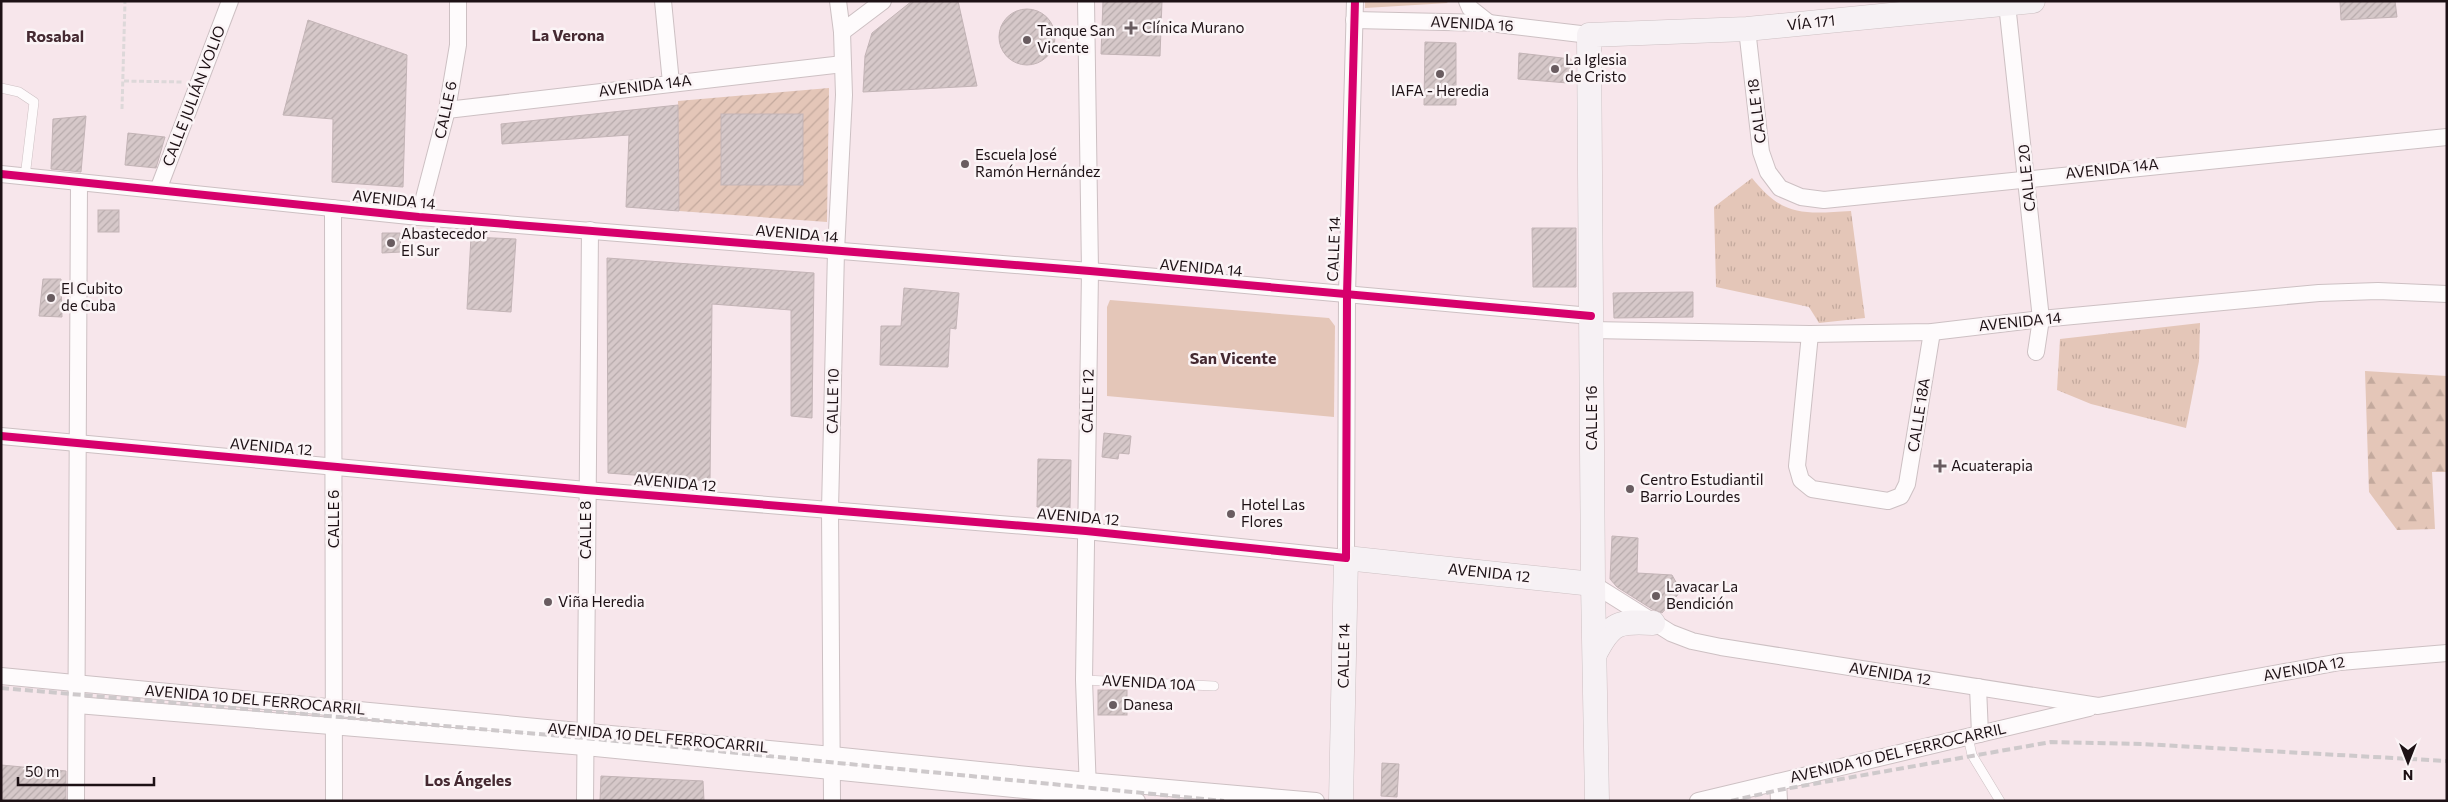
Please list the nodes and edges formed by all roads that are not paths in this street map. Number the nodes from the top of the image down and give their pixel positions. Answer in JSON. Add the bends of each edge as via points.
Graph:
{"nodes":[{"id":1,"x":230,"y":1,"type":"edge"},
{"id":2,"x":458,"y":1,"type":"edge"},
{"id":3,"x":663,"y":1,"type":"edge"},
{"id":4,"x":838,"y":1,"type":"edge"},
{"id":5,"x":883,"y":1,"type":"edge"},
{"id":6,"x":1086,"y":1,"type":"edge"},
{"id":7,"x":1355,"y":1,"type":"edge"},
{"id":8,"x":1467,"y":1,"type":"edge"},
{"id":9,"x":2033,"y":1,"type":"edge"},
{"id":10,"x":2007,"y":4,"type":"junction"},
{"id":11,"x":1354,"y":20,"type":"junction"},
{"id":12,"x":1488,"y":24,"type":"junction"},
{"id":13,"x":1747,"y":30,"type":"junction"},
{"id":14,"x":842,"y":32,"type":"junction"},
{"id":15,"x":1589,"y":35,"type":"junction"},
{"id":16,"x":843,"y":64,"type":"junction"},
{"id":17,"x":671,"y":83,"type":"junction"},
{"id":18,"x":1,"y":88,"type":"edge"},
{"id":19,"x":447,"y":110,"type":"junction"},
{"id":20,"x":2447,"y":137,"type":"edge"},
{"id":21,"x":1,"y":174,"type":"edge"},
{"id":22,"x":26,"y":177,"type":"junction"},
{"id":23,"x":2027,"y":178,"type":"junction"},
{"id":24,"x":79,"y":182,"type":"junction"},
{"id":25,"x":1780,"y":188,"type":"joint"},
{"id":26,"x":158,"y":190,"type":"junction"},
{"id":27,"x":333,"y":208,"type":"junction"},
{"id":28,"x":419,"y":217,"type":"junction"},
{"id":29,"x":590,"y":230,"type":"junction"},
{"id":30,"x":836,"y":251,"type":"junction"},
{"id":31,"x":1090,"y":271,"type":"junction"},
{"id":32,"x":1347,"y":294,"type":"junction"},
{"id":33,"x":2447,"y":294,"type":"edge"},
{"id":34,"x":2041,"y":319,"type":"junction"},
{"id":35,"x":1592,"y":323,"type":"junction"},
{"id":36,"x":1932,"y":332,"type":"junction"},
{"id":37,"x":1810,"y":334,"type":"junction"},
{"id":38,"x":2036,"y":352,"type":"dead end"},
{"id":39,"x":1,"y":436,"type":"edge"},
{"id":40,"x":78,"y":442,"type":"junction"},
{"id":41,"x":334,"y":467,"type":"junction"},
{"id":42,"x":586,"y":490,"type":"junction"},
{"id":43,"x":830,"y":510,"type":"junction"},
{"id":44,"x":1086,"y":531,"type":"junction"},
{"id":45,"x":1346,"y":558,"type":"junction"},
{"id":46,"x":1593,"y":584,"type":"junction"},
{"id":47,"x":1653,"y":623,"type":"junction"},
{"id":48,"x":2447,"y":653,"type":"edge"},
{"id":49,"x":1595,"y":654,"type":"junction"},
{"id":50,"x":1,"y":676,"type":"edge"},
{"id":51,"x":1084,"y":680,"type":"junction"},
{"id":52,"x":77,"y":684,"type":"junction"},
{"id":53,"x":1214,"y":686,"type":"dead end"},
{"id":54,"x":1978,"y":687,"type":"junction"},
{"id":55,"x":77,"y":705,"type":"junction"},
{"id":56,"x":2098,"y":706,"type":"junction"},
{"id":57,"x":335,"y":708,"type":"junction"},
{"id":58,"x":336,"y":726,"type":"junction"},
{"id":59,"x":1974,"y":735,"type":"junction"},
{"id":60,"x":585,"y":739,"type":"junction"},
{"id":61,"x":832,"y":763,"type":"junction"},
{"id":62,"x":1778,"y":782,"type":"junction"},
{"id":63,"x":1088,"y":793,"type":"edge"},
{"id":64,"x":76,"y":801,"type":"edge"},
{"id":65,"x":334,"y":801,"type":"edge"},
{"id":66,"x":585,"y":801,"type":"edge"},
{"id":67,"x":832,"y":801,"type":"edge"},
{"id":68,"x":1137,"y":801,"type":"edge"},
{"id":69,"x":1316,"y":801,"type":"edge"},
{"id":70,"x":1341,"y":801,"type":"edge"},
{"id":71,"x":1597,"y":801,"type":"edge"},
{"id":72,"x":1698,"y":801,"type":"edge"},
{"id":73,"x":1779,"y":801,"type":"edge"},
{"id":74,"x":2000,"y":801,"type":"edge"}],
"edges":[{"from":1,"to":26,"type":"street","name":"CALLE JULIÁN VOLIO"},
{"from":2,"to":19,"type":"street","name":"CALLE 6","via":[[458,45]]},
{"from":3,"to":17,"type":"street"},
{"from":4,"to":14,"type":"street","name":"CALLE 10"},
{"from":5,"to":14,"type":"street"},
{"from":6,"to":31,"type":"street","name":"CALLE 12"},
{"from":7,"to":11,"type":"street","name":"CALLE 14"},
{"from":8,"to":12,"type":"street","via":[[1470,8]]},
{"from":9,"to":10,"type":"main road","name":"VÍA 171"},
{"from":10,"to":13,"type":"main road","name":"VÍA 171"},
{"from":10,"to":23,"type":"street","name":"CALLE 20"},
{"from":11,"to":12,"type":"street","name":"AVENIDA 16"},
{"from":11,"to":32,"type":"street","name":"CALLE 14"},
{"from":12,"to":15,"type":"street","name":"AVENIDA 16"},
{"from":13,"to":15,"type":"main road","name":"VÍA 171"},
{"from":13,"to":25,"type":"street","name":"CALLE 18","via":[[1761,152],[1768,172]]},
{"from":14,"to":16,"type":"street","name":"CALLE 10"},
{"from":15,"to":35,"type":"main road","name":"CALLE 16"},
{"from":16,"to":17,"type":"street","name":"AVENIDA 14A"},
{"from":16,"to":30,"type":"street","name":"CALLE 10"},
{"from":17,"to":19,"type":"street","name":"AVENIDA 14A"},
{"from":18,"to":22,"type":"lane","via":[[19,92],[34,102]]},
{"from":19,"to":28,"type":"street","name":"CALLE 6"},
{"from":20,"to":23,"type":"street","name":"AVENIDA 14A"},
{"from":21,"to":22,"type":"street","name":"AVENIDA 14"},
{"from":22,"to":24,"type":"street","name":"AVENIDA 14"},
{"from":23,"to":25,"type":"street","name":"AVENIDA 14A","via":[[1824,200],[1801,197]]},
{"from":23,"to":34,"type":"street","name":"CALLE 20"},
{"from":24,"to":26,"type":"street","name":"AVENIDA 14"},
{"from":24,"to":40,"type":"street"},
{"from":26,"to":27,"type":"street","name":"AVENIDA 14"},
{"from":27,"to":28,"type":"street","name":"AVENIDA 14"},
{"from":27,"to":41,"type":"street","name":"CALLE 6"},
{"from":28,"to":29,"type":"street","name":"AVENIDA 14"},
{"from":29,"to":30,"type":"street","name":"AVENIDA 14"},
{"from":29,"to":42,"type":"street","name":"CALLE 8"},
{"from":30,"to":31,"type":"street","name":"AVENIDA 14"},
{"from":30,"to":43,"type":"street","name":"CALLE 10"},
{"from":31,"to":32,"type":"street","name":"AVENIDA 14"},
{"from":31,"to":44,"type":"street","name":"CALLE 12"},
{"from":32,"to":35,"type":"street","name":"AVENIDA 14"},
{"from":32,"to":45,"type":"street","name":"CALLE 14"},
{"from":33,"to":34,"type":"street","name":"AVENIDA 14","via":[[2319,293]]},
{"from":34,"to":36,"type":"street","name":"AVENIDA 14"},
{"from":34,"to":38,"type":"street","name":"CALLE 20"},
{"from":35,"to":37,"type":"street","name":"AVENIDA 14"},
{"from":35,"to":46,"type":"main road","name":"CALLE 16"},
{"from":36,"to":37,"type":"street","name":"AVENIDA 14"},
{"from":36,"to":37,"type":"street","name":"CALLE 18A","via":[[1907,484],[1901,496],[1888,501],[1812,489],[1801,480],[1797,466]]},
{"from":39,"to":40,"type":"street","name":"AVENIDA 12"},
{"from":40,"to":41,"type":"street","name":"AVENIDA 12"},
{"from":40,"to":52,"type":"street"},
{"from":41,"to":42,"type":"street","name":"AVENIDA 12"},
{"from":41,"to":57,"type":"street","name":"CALLE 6"},
{"from":42,"to":43,"type":"street","name":"AVENIDA 12"},
{"from":42,"to":60,"type":"street","name":"CALLE 8"},
{"from":43,"to":44,"type":"street","name":"AVENIDA 12"},
{"from":43,"to":61,"type":"street","name":"CALLE 10"},
{"from":44,"to":45,"type":"street","name":"AVENIDA 12"},
{"from":44,"to":51,"type":"street","name":"CALLE 12"},
{"from":45,"to":46,"type":"main road","name":"AVENIDA 12"},
{"from":45,"to":70,"type":"main road","name":"CALLE 14"},
{"from":46,"to":47,"type":"street","name":"AVENIDA 12"},
{"from":46,"to":49,"type":"main road","name":"CALLE 16"},
{"from":47,"to":49,"type":"main road","via":[[1630,622],[1611,628]]},
{"from":47,"to":54,"type":"street","name":"AVENIDA 12","via":[[1692,641],[1722,647]]},
{"from":48,"to":56,"type":"street","name":"AVENIDA 12","via":[[2340,662]]},
{"from":49,"to":71,"type":"main road","name":"CALLE 16"},
{"from":50,"to":52,"type":"street","name":"AVENIDA 10 DEL FERROCARRIL"},
{"from":51,"to":53,"type":"lane","name":"AVENIDA 10A"},
{"from":51,"to":63,"type":"street","name":"CALLE 12"},
{"from":52,"to":55,"type":"street"},
{"from":52,"to":57,"type":"street","name":"AVENIDA 10 DEL FERROCARRIL"},
{"from":54,"to":56,"type":"street","name":"AVENIDA 12"},
{"from":54,"to":59,"type":"street"},
{"from":55,"to":58,"type":"street","name":"AVENIDA 10 DEL FERROCARRIL"},
{"from":55,"to":64,"type":"street"},
{"from":56,"to":59,"type":"street","name":"AVENIDA 10 DEL FERROCARRIL"},
{"from":57,"to":58,"type":"street","name":"CALLE 6"},
{"from":57,"to":60,"type":"street","name":"AVENIDA 10 DEL FERROCARRIL"},
{"from":58,"to":60,"type":"street","name":"AVENIDA 10 DEL FERROCARRIL"},
{"from":58,"to":65,"type":"street","name":"CALLE 6"},
{"from":59,"to":62,"type":"street","name":"AVENIDA 10 DEL FERROCARRIL"},
{"from":59,"to":74,"type":"lane","via":[[1972,756]]},
{"from":60,"to":61,"type":"street","name":"AVENIDA 10 DEL FERROCARRIL"},
{"from":60,"to":66,"type":"street","name":"CALLE 8"},
{"from":61,"to":63,"type":"street","name":"AVENIDA 10 DEL FERROCARRIL"},
{"from":61,"to":67,"type":"street","name":"CALLE 10"},
{"from":62,"to":72,"type":"street","name":"AVENIDA 10 DEL FERROCARRIL"},
{"from":62,"to":73,"type":"street"},
{"from":63,"to":68,"type":"street","name":"AVENIDA 10 DEL FERROCARRIL"},
{"from":63,"to":69,"type":"street","name":"AVENIDA 10 DEL FERROCARRIL"}]}
